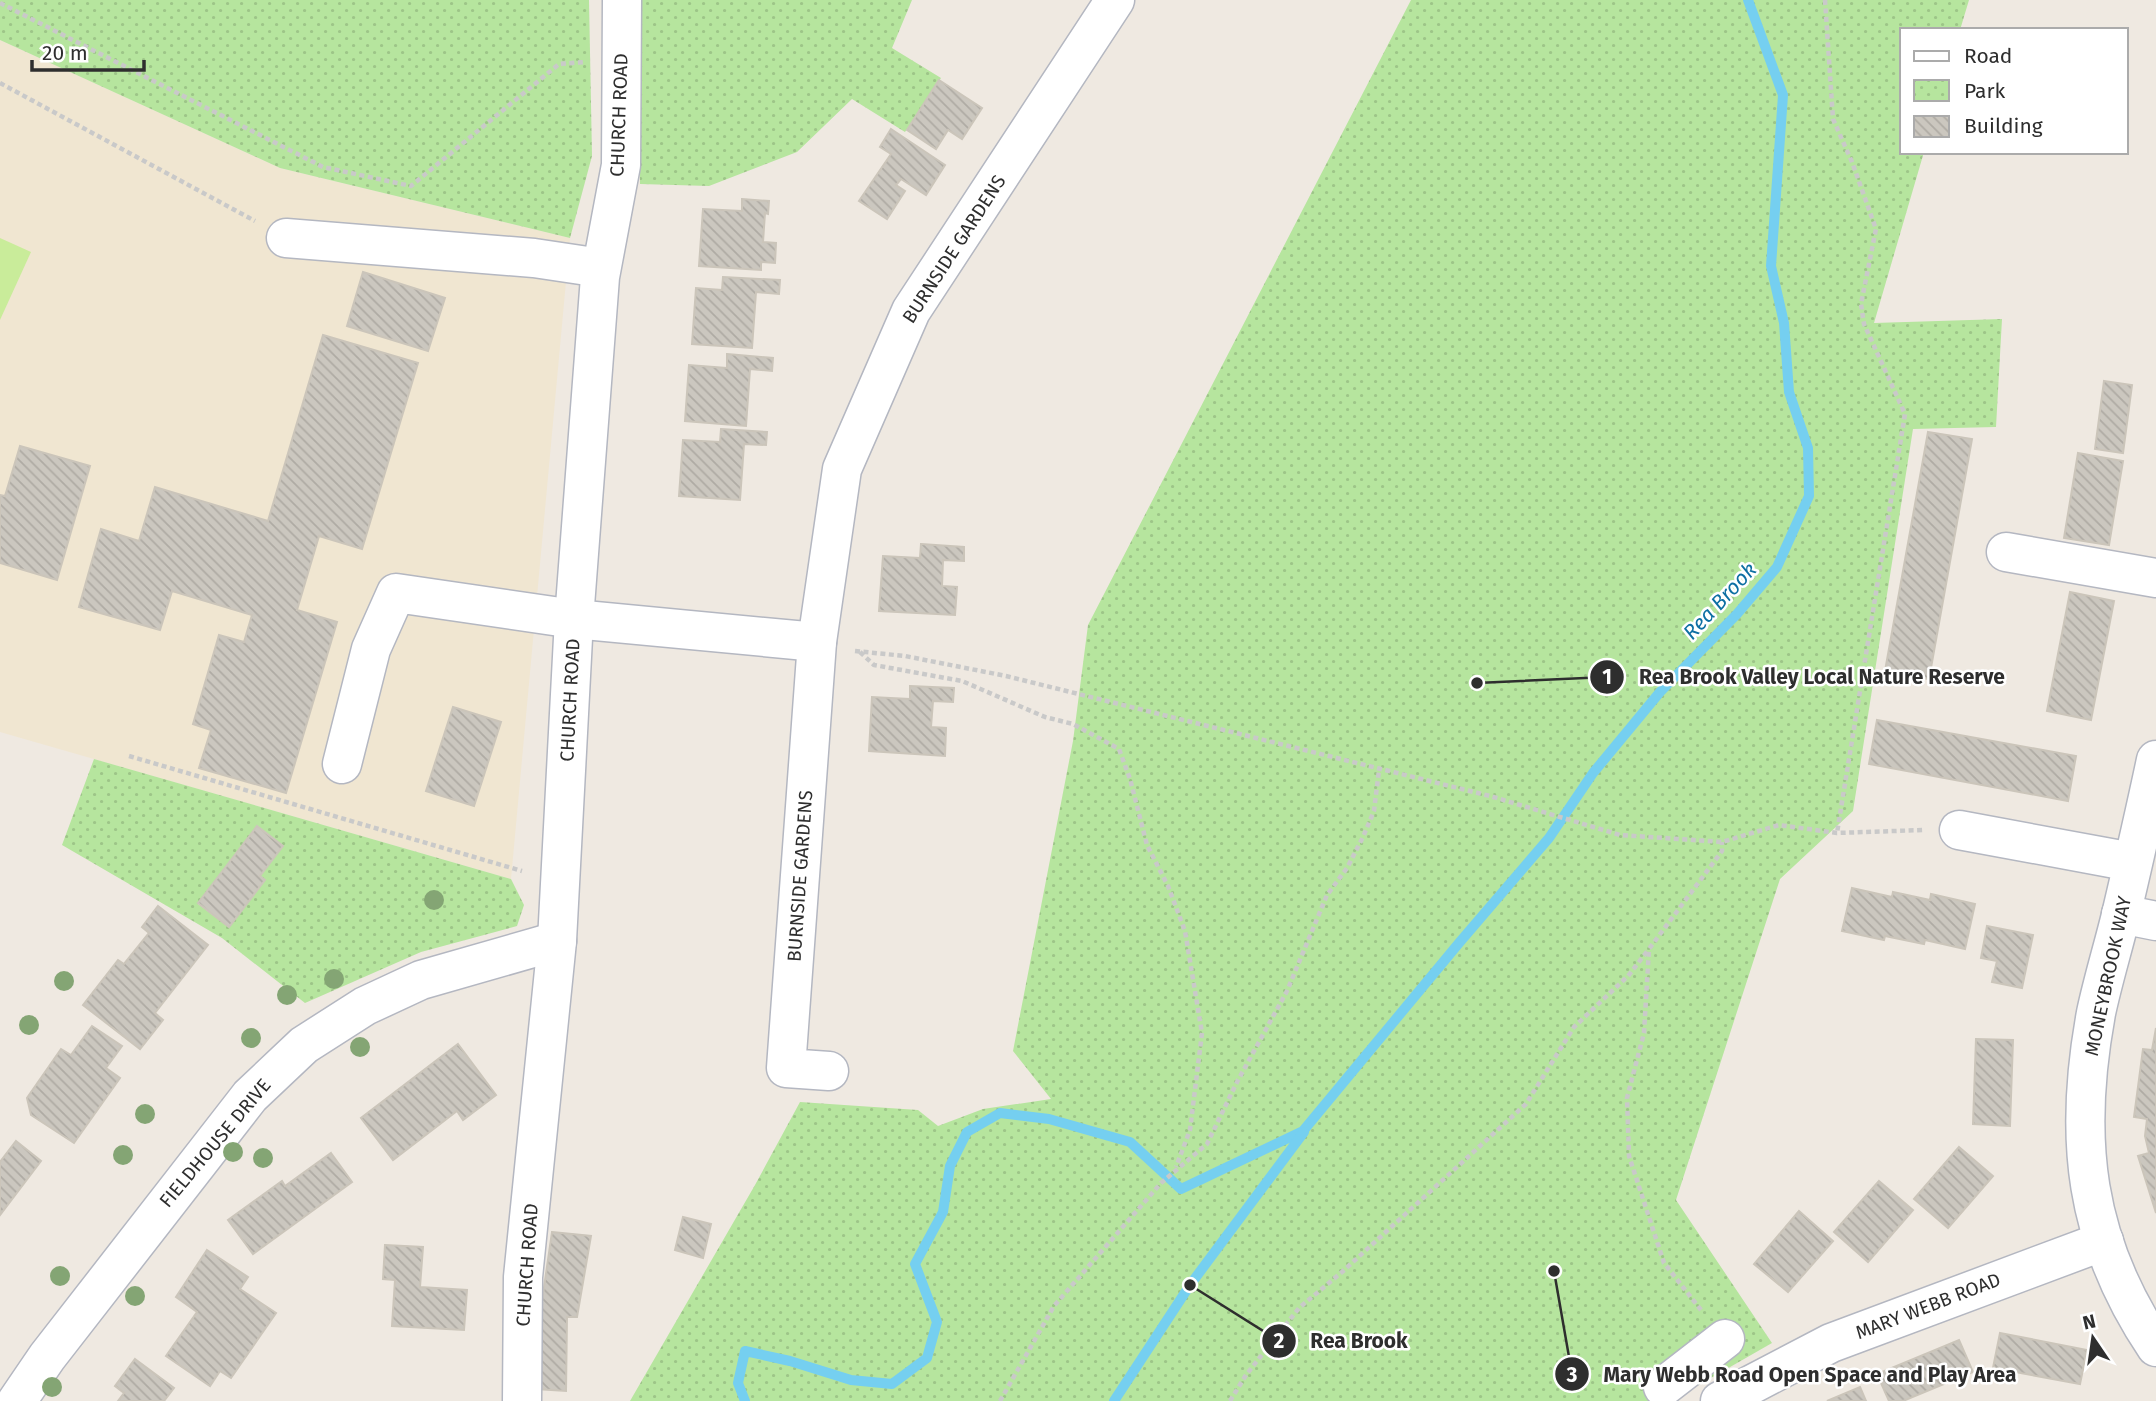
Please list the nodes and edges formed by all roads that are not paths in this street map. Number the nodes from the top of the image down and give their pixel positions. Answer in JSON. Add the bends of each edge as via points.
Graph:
{"nodes":[{"id":1,"x":622,"y":0,"type":"edge"},
{"id":2,"x":1115,"y":0,"type":"edge"},
{"id":3,"x":286,"y":238,"type":"road end"},
{"id":4,"x":601,"y":268,"type":"junction"},
{"id":5,"x":2006,"y":552,"type":"dead end"},
{"id":6,"x":2156,"y":578,"type":"edge"},
{"id":7,"x":574,"y":619,"type":"junction"},
{"id":8,"x":817,"y":642,"type":"junction"},
{"id":9,"x":2156,"y":761,"type":"edge"},
{"id":10,"x":342,"y":764,"type":"dead end"},
{"id":11,"x":2150,"y":818,"type":"edge"},
{"id":12,"x":1959,"y":830,"type":"road end"},
{"id":13,"x":2132,"y":862,"type":"junction"},
{"id":14,"x":2139,"y":917,"type":"edge"},
{"id":15,"x":557,"y":941,"type":"junction"},
{"id":16,"x":829,"y":1071,"type":"dead end"},
{"id":17,"x":2104,"y":1241,"type":"junction"},
{"id":18,"x":1726,"y":1339,"type":"road end"},
{"id":19,"x":2156,"y":1347,"type":"edge"},
{"id":20,"x":1660,"y":1396,"type":"edge"},
{"id":21,"x":1726,"y":1399,"type":"edge"},
{"id":22,"x":17,"y":1401,"type":"edge"},
{"id":23,"x":522,"y":1401,"type":"edge"}],
"edges":[{"from":1,"to":4,"type":"street","name":"CHURCH ROAD","via":[[621,165]]},
{"from":2,"to":8,"type":"street","name":"BURNSIDE GARDENS","via":[[911,311],[842,469]]},
{"from":3,"to":4,"type":"street","via":[[534,258]]},
{"from":4,"to":7,"type":"street","name":"CHURCH ROAD"},
{"from":5,"to":6,"type":"street"},
{"from":7,"to":8,"type":"street"},
{"from":7,"to":10,"type":"street","via":[[396,593],[371,649]]},
{"from":7,"to":15,"type":"street","name":"CHURCH ROAD"},
{"from":8,"to":16,"type":"street","name":"BURNSIDE GARDENS","via":[[786,1068]]},
{"from":9,"to":11,"type":"street","name":"MONEYBROOK WAY"},
{"from":11,"to":13,"type":"street","name":"MONEYBROOK WAY"},
{"from":12,"to":13,"type":"street"},
{"from":13,"to":14,"type":"street","name":"MONEYBROOK WAY"},
{"from":14,"to":17,"type":"street","name":"MONEYBROOK WAY","via":[[2097,1010],[2089,1056],[2084,1144],[2089,1191]]},
{"from":15,"to":22,"type":"street","name":"FIELDHOUSE DRIVE","via":[[421,980],[365,1006],[304,1045],[250,1096]]},
{"from":15,"to":23,"type":"street","name":"CHURCH ROAD","via":[[523,1277]]},
{"from":17,"to":19,"type":"street","name":"MONEYBROOK WAY","via":[[2120,1286]]},
{"from":17,"to":21,"type":"street","name":"MARY WEBB ROAD","via":[[1831,1343]]},
{"from":18,"to":20,"type":"street"}]}
